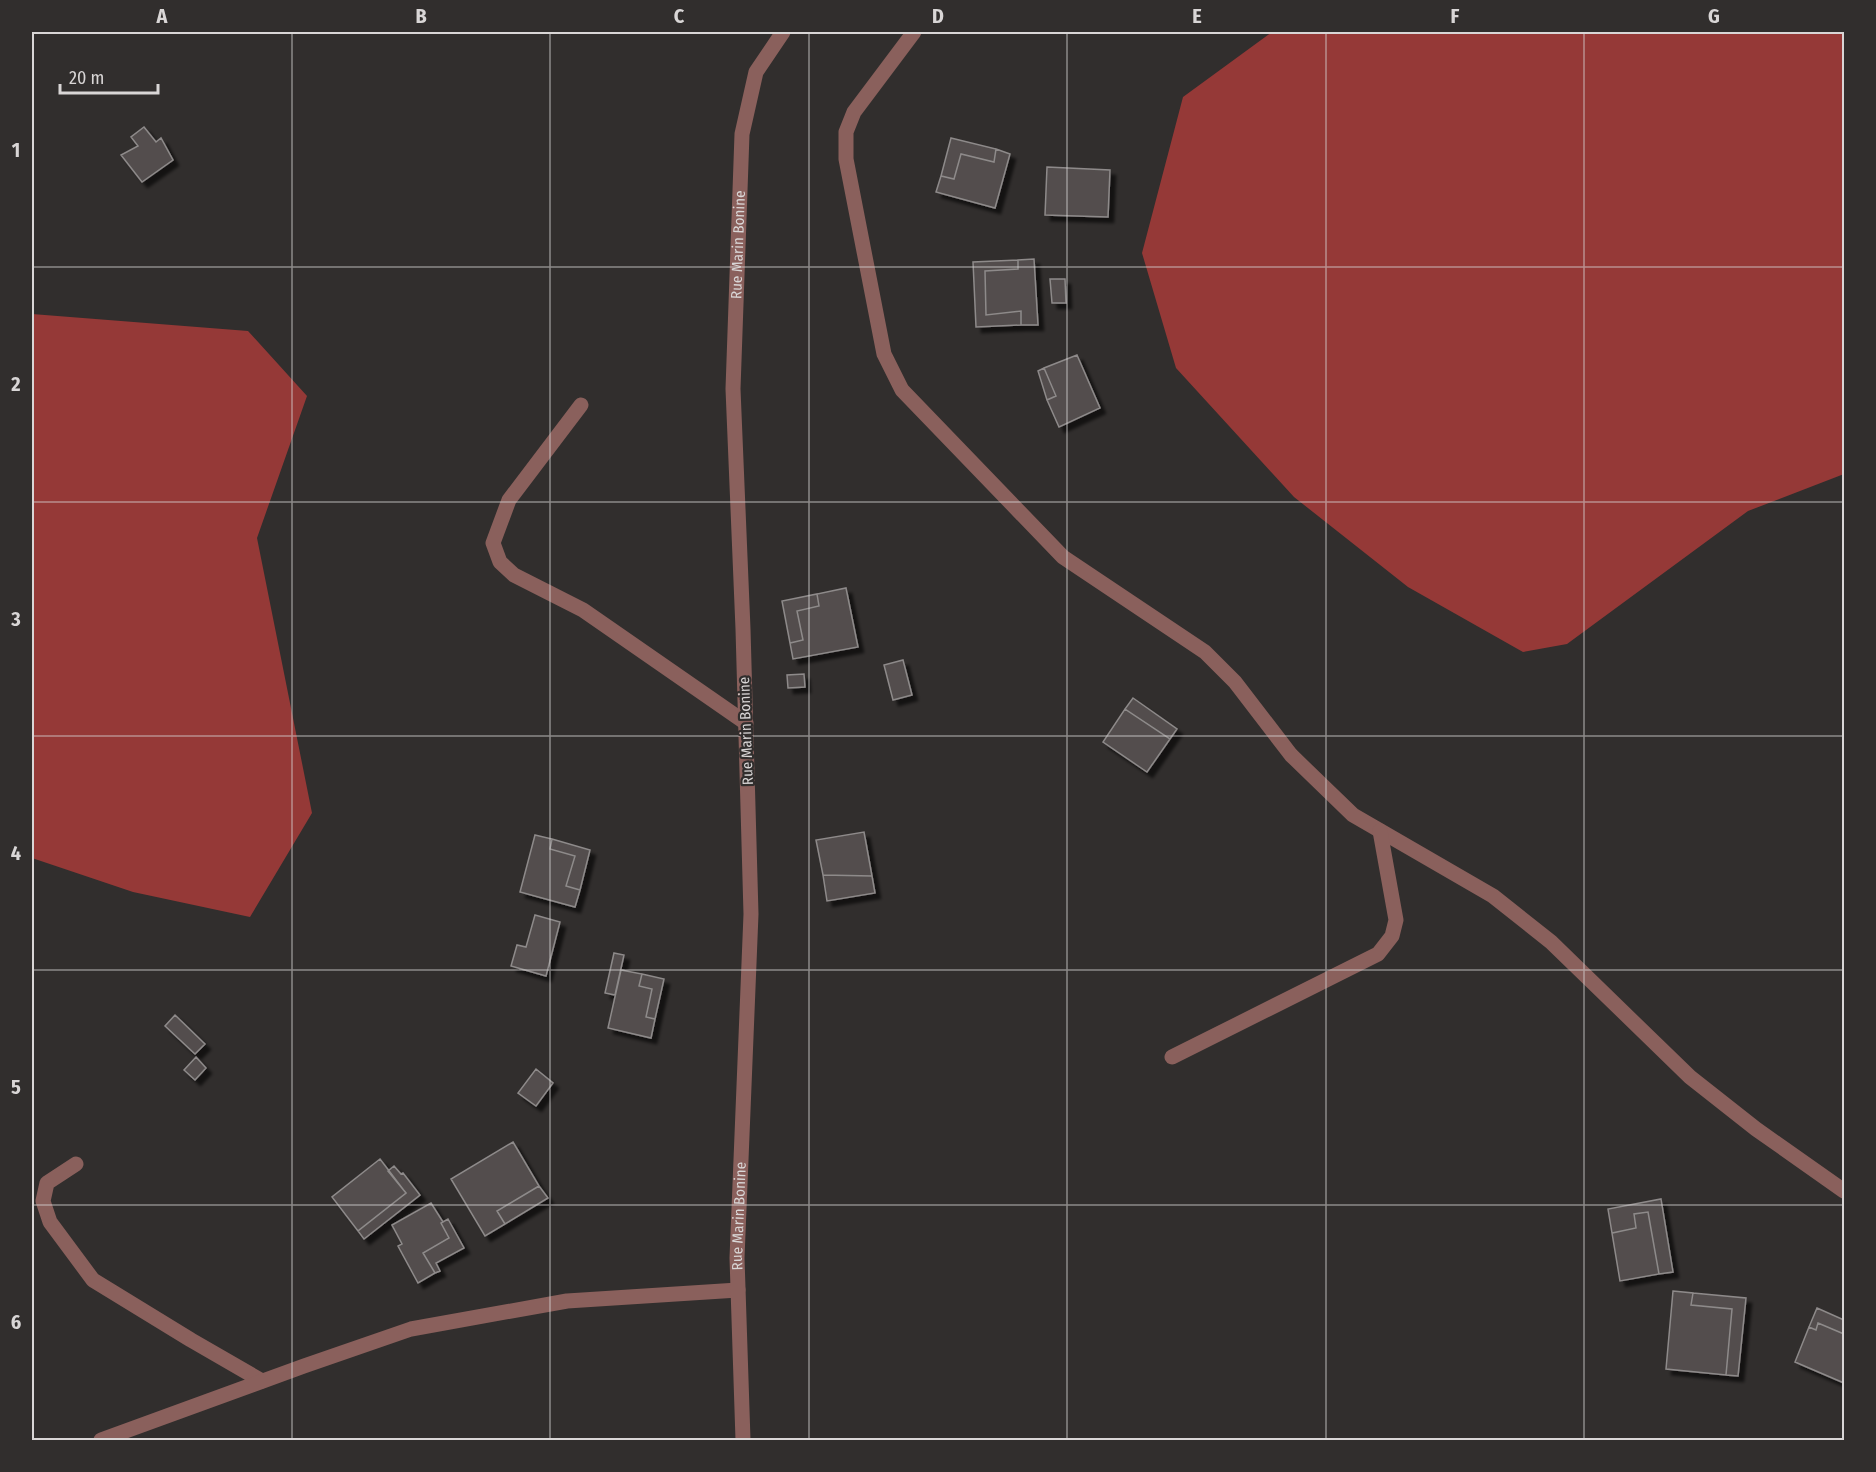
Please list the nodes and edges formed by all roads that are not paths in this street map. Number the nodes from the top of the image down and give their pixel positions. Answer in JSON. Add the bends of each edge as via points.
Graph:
{"nodes":[{"id":1,"x":783,"y":32,"type":"edge"},
{"id":2,"x":914,"y":32,"type":"edge"},
{"id":3,"x":580,"y":405,"type":"dead end"},
{"id":4,"x":746,"y":723,"type":"junction"},
{"id":5,"x":1380,"y":831,"type":"junction"},
{"id":6,"x":1172,"y":1057,"type":"dead end"},
{"id":7,"x":76,"y":1164,"type":"dead end"},
{"id":8,"x":1845,"y":1191,"type":"edge"},
{"id":9,"x":738,"y":1290,"type":"junction"},
{"id":10,"x":262,"y":1381,"type":"junction"},
{"id":11,"x":101,"y":1440,"type":"edge"},
{"id":12,"x":743,"y":1440,"type":"edge"}],
"edges":[{"from":1,"to":4,"type":"street","name":"Rue Marin Bonine","via":[[756,72],[742,134],[732,389]]},
{"from":2,"to":5,"type":"street","via":[[854,112],[846,132],[846,159],[884,354],[902,390],[1063,557],[1205,652],[1235,682],[1291,754],[1353,815]]},
{"from":3,"to":4,"type":"street","via":[[509,500],[493,543],[500,562],[514,576],[584,610]]},
{"from":4,"to":9,"type":"street","name":"Rue Marin Bonine","via":[[751,914]]},
{"from":5,"to":6,"type":"street","via":[[1396,920],[1392,936],[1378,954]]},
{"from":5,"to":8,"type":"street","via":[[1493,896],[1551,942],[1690,1077]]},
{"from":7,"to":10,"type":"street","via":[[47,1183],[43,1201],[50,1222],[93,1280]]},
{"from":9,"to":10,"type":"street","via":[[567,1301],[411,1329]]},
{"from":9,"to":12,"type":"street","name":"Rue Marin Bonine"},
{"from":10,"to":11,"type":"street"}]}
